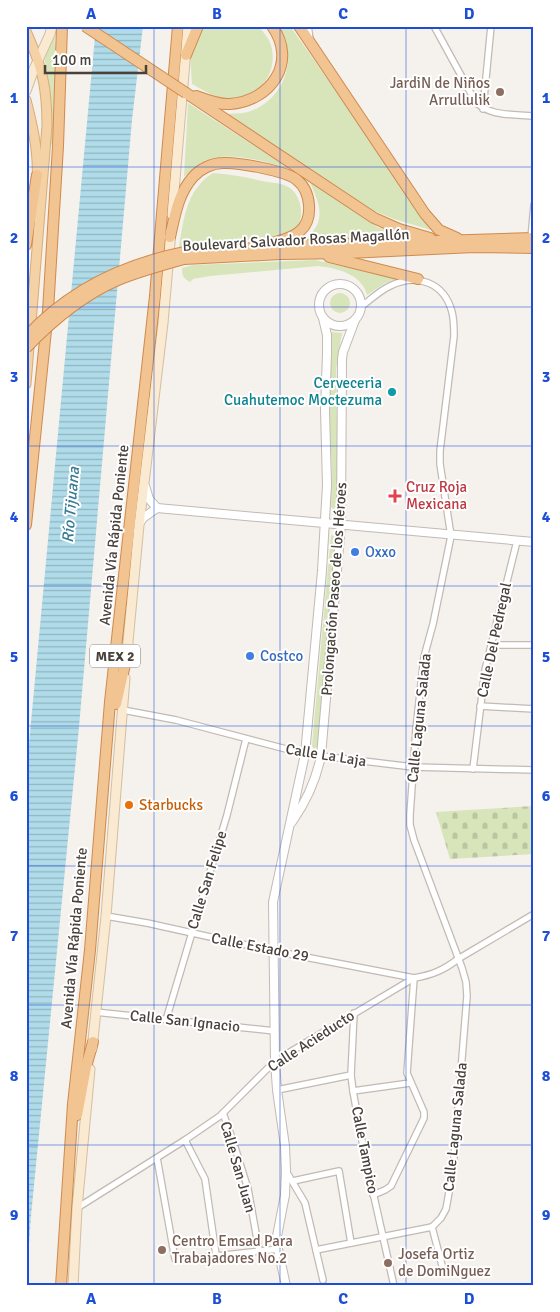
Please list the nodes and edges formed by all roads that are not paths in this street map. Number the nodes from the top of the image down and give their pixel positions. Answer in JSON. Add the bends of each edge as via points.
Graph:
{"nodes":[{"id":1,"x":52,"y":26,"type":"edge"},
{"id":2,"x":62,"y":26,"type":"edge"},
{"id":3,"x":85,"y":26,"type":"edge"},
{"id":4,"x":178,"y":26,"type":"edge"},
{"id":5,"x":188,"y":26,"type":"edge"},
{"id":6,"x":198,"y":26,"type":"edge"},
{"id":7,"x":272,"y":26,"type":"edge"},
{"id":8,"x":299,"y":26,"type":"edge"},
{"id":9,"x":308,"y":26,"type":"edge"},
{"id":10,"x":434,"y":26,"type":"edge"},
{"id":11,"x":490,"y":26,"type":"edge"},
{"id":12,"x":26,"y":31,"type":"edge"},
{"id":13,"x":310,"y":43,"type":"junction"},
{"id":14,"x":186,"y":55,"type":"junction"},
{"id":15,"x":38,"y":60,"type":"junction"},
{"id":16,"x":26,"y":91,"type":"edge"},
{"id":17,"x":186,"y":93,"type":"junction"},
{"id":18,"x":26,"y":100,"type":"edge"},
{"id":19,"x":483,"y":109,"type":"junction"},
{"id":20,"x":534,"y":116,"type":"edge"},
{"id":21,"x":37,"y":175,"type":"junction"},
{"id":22,"x":534,"y":206,"type":"edge"},
{"id":23,"x":170,"y":237,"type":"junction"},
{"id":24,"x":465,"y":240,"type":"junction"},
{"id":25,"x":441,"y":241,"type":"junction"},
{"id":26,"x":533,"y":241,"type":"edge"},
{"id":27,"x":26,"y":245,"type":"edge"},
{"id":28,"x":258,"y":247,"type":"junction"},
{"id":29,"x":314,"y":253,"type":"junction"},
{"id":30,"x":184,"y":256,"type":"junction"},
{"id":31,"x":418,"y":279,"type":"junction"},
{"id":32,"x":361,"y":307,"type":"junction"},
{"id":33,"x":26,"y":314,"type":"edge"},
{"id":34,"x":322,"y":318,"type":"junction"},
{"id":35,"x":355,"y":320,"type":"junction"},
{"id":36,"x":26,"y":337,"type":"edge"},
{"id":37,"x":26,"y":348,"type":"edge"},
{"id":38,"x":26,"y":384,"type":"edge"},
{"id":39,"x":144,"y":483,"type":"junction"},
{"id":40,"x":157,"y":508,"type":"junction"},
{"id":41,"x":325,"y":523,"type":"junction"},
{"id":42,"x":341,"y":524,"type":"junction"},
{"id":43,"x":26,"y":525,"type":"edge"},
{"id":44,"x":139,"y":525,"type":"junction"},
{"id":45,"x":451,"y":536,"type":"junction"},
{"id":46,"x":517,"y":542,"type":"junction"},
{"id":47,"x":534,"y":542,"type":"edge"},
{"id":48,"x":491,"y":645,"type":"junction"},
{"id":49,"x":534,"y":645,"type":"edge"},
{"id":50,"x":127,"y":656,"type":"junction"},
{"id":51,"x":480,"y":706,"type":"junction"},
{"id":52,"x":534,"y":708,"type":"edge"},
{"id":53,"x":123,"y":710,"type":"junction"},
{"id":54,"x":246,"y":740,"type":"junction"},
{"id":55,"x":305,"y":754,"type":"junction"},
{"id":56,"x":321,"y":756,"type":"junction"},
{"id":57,"x":106,"y":759,"type":"junction"},
{"id":58,"x":413,"y":767,"type":"junction"},
{"id":59,"x":473,"y":768,"type":"junction"},
{"id":60,"x":534,"y":770,"type":"edge"},
{"id":61,"x":291,"y":824,"type":"junction"},
{"id":62,"x":534,"y":914,"type":"edge"},
{"id":63,"x":106,"y":916,"type":"junction"},
{"id":64,"x":191,"y":933,"type":"junction"},
{"id":65,"x":274,"y":951,"type":"junction"},
{"id":66,"x":458,"y":959,"type":"junction"},
{"id":67,"x":414,"y":978,"type":"junction"},
{"id":68,"x":95,"y":1012,"type":"junction"},
{"id":69,"x":354,"y":1013,"type":"junction"},
{"id":70,"x":166,"y":1020,"type":"junction"},
{"id":71,"x":275,"y":1031,"type":"junction"},
{"id":72,"x":93,"y":1042,"type":"junction"},
{"id":73,"x":275,"y":1061,"type":"junction"},
{"id":74,"x":351,"y":1075,"type":"junction"},
{"id":75,"x":410,"y":1082,"type":"junction"},
{"id":76,"x":277,"y":1090,"type":"junction"},
{"id":77,"x":353,"y":1091,"type":"junction"},
{"id":78,"x":223,"y":1113,"type":"junction"},
{"id":79,"x":185,"y":1140,"type":"junction"},
{"id":80,"x":69,"y":1153,"type":"junction"},
{"id":81,"x":157,"y":1158,"type":"junction"},
{"id":82,"x":286,"y":1171,"type":"junction"},
{"id":83,"x":293,"y":1181,"type":"junction"},
{"id":84,"x":373,"y":1195,"type":"junction"},
{"id":85,"x":77,"y":1208,"type":"junction"},
{"id":86,"x":432,"y":1227,"type":"junction"},
{"id":87,"x":383,"y":1236,"type":"junction"},
{"id":88,"x":351,"y":1243,"type":"junction"},
{"id":89,"x":278,"y":1249,"type":"junction"},
{"id":90,"x":259,"y":1250,"type":"junction"},
{"id":91,"x":316,"y":1250,"type":"junction"},
{"id":92,"x":216,"y":1255,"type":"junction"},
{"id":93,"x":444,"y":1273,"type":"dead end"},
{"id":94,"x":323,"y":1280,"type":"dead end"},
{"id":95,"x":61,"y":1286,"type":"edge"},
{"id":96,"x":73,"y":1286,"type":"edge"},
{"id":97,"x":286,"y":1286,"type":"edge"},
{"id":98,"x":394,"y":1286,"type":"edge"}],
"edges":[{"from":1,"to":15,"type":"main road"},
{"from":2,"to":43,"type":"highway","via":[[48,311]]},
{"from":3,"to":17,"type":"highway","bridge":true},
{"from":4,"to":57,"type":"highway","name":"Avenida Vía Rápida Poniente","number":"MEX 2","via":[[156,288]]},
{"from":5,"to":14,"type":"main road","name":"Avenida Vía Rápida Poniente"},
{"from":6,"to":14,"type":"highway"},
{"from":7,"to":17,"type":"highway","via":[[280,41],[282,60],[278,75],[263,94],[244,102],[222,104]]},
{"from":8,"to":13,"type":"highway"},
{"from":9,"to":13,"type":"street"},
{"from":10,"to":19,"type":"street","via":[[475,101]]},
{"from":11,"to":19,"type":"street"},
{"from":12,"to":15,"type":"main road"},
{"from":13,"to":24,"type":"highway","via":[[432,224],[444,233]]},
{"from":14,"to":23,"type":"main road","name":"Avenida Vía Rápida Poniente"},
{"from":15,"to":16,"type":"main road"},
{"from":15,"to":38,"type":"main road","via":[[46,90],[47,126]]},
{"from":17,"to":25,"type":"highway","via":[[374,218]]},
{"from":18,"to":21,"type":"main road","via":[[33,127]]},
{"from":19,"to":20,"type":"street"},
{"from":21,"to":27,"type":"highway"},
{"from":21,"to":33,"type":"main road"},
{"from":22,"to":26,"type":"street"},
{"from":23,"to":28,"type":"highway","via":[[182,191],[194,176],[212,165],[243,165],[296,179],[308,195],[309,214],[302,230],[294,236]]},
{"from":23,"to":39,"type":"main road","name":"Avenida Vía Rápida Poniente"},
{"from":24,"to":25,"type":"highway","name":"Boulevard Salvador Rosas Magallón"},
{"from":24,"to":26,"type":"highway","name":"Boulevard Salvador Rosas Magallón"},
{"from":25,"to":28,"type":"highway","name":"Boulevard Salvador Rosas Magallón"},
{"from":26,"to":29,"type":"highway","name":"Boulevard Salvador Rosas Magallón","via":[[474,247]]},
{"from":28,"to":30,"type":"highway","name":"Boulevard Salvador Rosas Magallón"},
{"from":29,"to":30,"type":"highway","name":"Boulevard Salvador Rosas Magallón"},
{"from":29,"to":31,"type":"highway"},
{"from":30,"to":36,"type":"highway","name":"Boulevard Salvador Rosas Magallón","bridge":true,"via":[[153,259],[94,284],[54,310]]},
{"from":30,"to":37,"type":"highway","name":"Boulevard Salvador Rosas Magallón","bridge":true,"via":[[116,281],[96,292],[59,317]]},
{"from":31,"to":32,"type":"street","via":[[387,287]]},
{"from":31,"to":45,"type":"street","name":"Calle Laguna Salada","via":[[430,283],[443,295],[454,320],[440,451]]},
{"from":32,"to":34,"type":"street","via":[[358,295],[350,286],[337,284],[325,289],[319,301]]},
{"from":32,"to":35,"type":"street"},
{"from":34,"to":35,"type":"street","via":[[338,327]]},
{"from":34,"to":41,"type":"street","name":"Prolongación Paseo de los Héroes","via":[[327,335]]},
{"from":35,"to":42,"type":"street","name":"Prolongación Paseo de los Héroes","via":[[343,352],[341,374]]},
{"from":39,"to":40,"type":"street","via":[[149,499]]},
{"from":39,"to":44,"type":"main road","name":"Avenida Vía Rápida Poniente"},
{"from":40,"to":41,"type":"street"},
{"from":40,"to":44,"type":"street"},
{"from":41,"to":42,"type":"street"},
{"from":41,"to":55,"type":"street","name":"Prolongación Paseo de los Héroes"},
{"from":42,"to":45,"type":"street"},
{"from":42,"to":56,"type":"street","name":"Prolongación Paseo de los Héroes"},
{"from":44,"to":50,"type":"main road","name":"Avenida Vía Rápida Poniente"},
{"from":45,"to":46,"type":"street"},
{"from":45,"to":58,"type":"street","name":"Calle Laguna Salada","via":[[424,657]]},
{"from":46,"to":47,"type":"street"},
{"from":46,"to":48,"type":"street","name":"Calle Del Pedregal"},
{"from":48,"to":49,"type":"street"},
{"from":48,"to":51,"type":"street","name":"Calle Del Pedregal"},
{"from":50,"to":53,"type":"main road","name":"Avenida Vía Rápida Poniente"},
{"from":50,"to":57,"type":"highway"},
{"from":51,"to":52,"type":"street"},
{"from":51,"to":59,"type":"street","name":"Calle Del Pedregal"},
{"from":53,"to":54,"type":"street","name":"Calle La Laja","via":[[176,720]]},
{"from":53,"to":63,"type":"main road","name":"Avenida Vía Rápida Poniente"},
{"from":54,"to":55,"type":"street","name":"Calle La Laja"},
{"from":54,"to":64,"type":"street","name":"Calle San Felipe"},
{"from":55,"to":56,"type":"street","name":"Calle La Laja"},
{"from":55,"to":61,"type":"street","name":"Prolongación Paseo de los Héroes"},
{"from":56,"to":58,"type":"street","name":"Calle La Laja"},
{"from":56,"to":61,"type":"street","name":"Prolongación Paseo de los Héroes","via":[[304,803]]},
{"from":57,"to":80,"type":"highway","name":"Avenida Vía Rápida Poniente","number":"MEX 2"},
{"from":58,"to":59,"type":"street","name":"Calle La Laja"},
{"from":58,"to":66,"type":"street","name":"Calle Laguna Salada","via":[[410,825]]},
{"from":59,"to":60,"type":"street","name":"Calle La Laja"},
{"from":61,"to":65,"type":"street","name":"Prolongación Paseo de los Héroes","via":[[273,896]]},
{"from":62,"to":66,"type":"street","name":"Calle Acieducto"},
{"from":63,"to":64,"type":"street","name":"Calle Estado 29"},
{"from":63,"to":68,"type":"main road","name":"Avenida Vía Rápida Poniente"},
{"from":64,"to":65,"type":"street","name":"Calle Estado 29"},
{"from":64,"to":70,"type":"street","name":"Calle San Felipe"},
{"from":65,"to":67,"type":"street","name":"Calle Estado 29"},
{"from":65,"to":71,"type":"street","name":"Prolongación Paseo de los Héroes"},
{"from":66,"to":67,"type":"street","name":"Calle Acieducto","via":[[432,975]]},
{"from":66,"to":86,"type":"street","name":"Calle Laguna Salada","via":[[467,996],[453,1170],[446,1209]]},
{"from":67,"to":69,"type":"street","name":"Calle Acieducto"},
{"from":67,"to":75,"type":"street","via":[[408,1068]]},
{"from":68,"to":70,"type":"street","name":"Calle San Ignacio"},
{"from":68,"to":72,"type":"main road","name":"Avenida Vía Rápida Poniente"},
{"from":69,"to":73,"type":"street","name":"Calle Acieducto"},
{"from":69,"to":74,"type":"street","name":"Calle Tampico"},
{"from":70,"to":71,"type":"street","name":"Calle San Ignacio"},
{"from":71,"to":73,"type":"street","name":"Prolongación Paseo de los Héroes"},
{"from":72,"to":80,"type":"highway"},
{"from":72,"to":85,"type":"main road","name":"Avenida Vía Rápida Poniente"},
{"from":73,"to":76,"type":"street","name":"Prolongación Paseo de los Héroes"},
{"from":73,"to":78,"type":"street","name":"Calle Acieducto"},
{"from":74,"to":76,"type":"street"},
{"from":74,"to":77,"type":"street","name":"Calle Tampico"},
{"from":75,"to":77,"type":"street"},
{"from":75,"to":84,"type":"street","via":[[424,1112],[423,1121],[390,1186]]},
{"from":76,"to":82,"type":"street","name":"Prolongación Paseo de los Héroes"},
{"from":77,"to":84,"type":"street","name":"Calle Tampico"},
{"from":78,"to":79,"type":"street","name":"Calle Acieducto"},
{"from":78,"to":90,"type":"street","name":"Calle San Juan","via":[[248,1189]]},
{"from":79,"to":81,"type":"street","name":"Calle Acieducto"},
{"from":79,"to":92,"type":"street","via":[[205,1179]]},
{"from":80,"to":95,"type":"highway","name":"Avenida Vía Rápida Poniente","number":"MEX 2"},
{"from":81,"to":85,"type":"street","name":"Calle Acieducto"},
{"from":81,"to":92,"type":"street","via":[[174,1258]]},
{"from":82,"to":83,"type":"street"},
{"from":82,"to":89,"type":"street","name":"Prolongación Paseo de los Héroes"},
{"from":83,"to":88,"type":"street","via":[[339,1171]]},
{"from":83,"to":91,"type":"street","via":[[305,1203]]},
{"from":84,"to":87,"type":"street","name":"Calle Tampico"},
{"from":85,"to":96,"type":"main road","name":"Avenida Vía Rápida Poniente"},
{"from":86,"to":87,"type":"street"},
{"from":86,"to":93,"type":"street"},
{"from":87,"to":88,"type":"street"},
{"from":87,"to":98,"type":"street","name":"Calle Tampico"},
{"from":88,"to":91,"type":"street"},
{"from":89,"to":90,"type":"street"},
{"from":89,"to":97,"type":"street","name":"Prolongación Paseo de los Héroes"},
{"from":90,"to":92,"type":"street"},
{"from":91,"to":94,"type":"street"}]}
